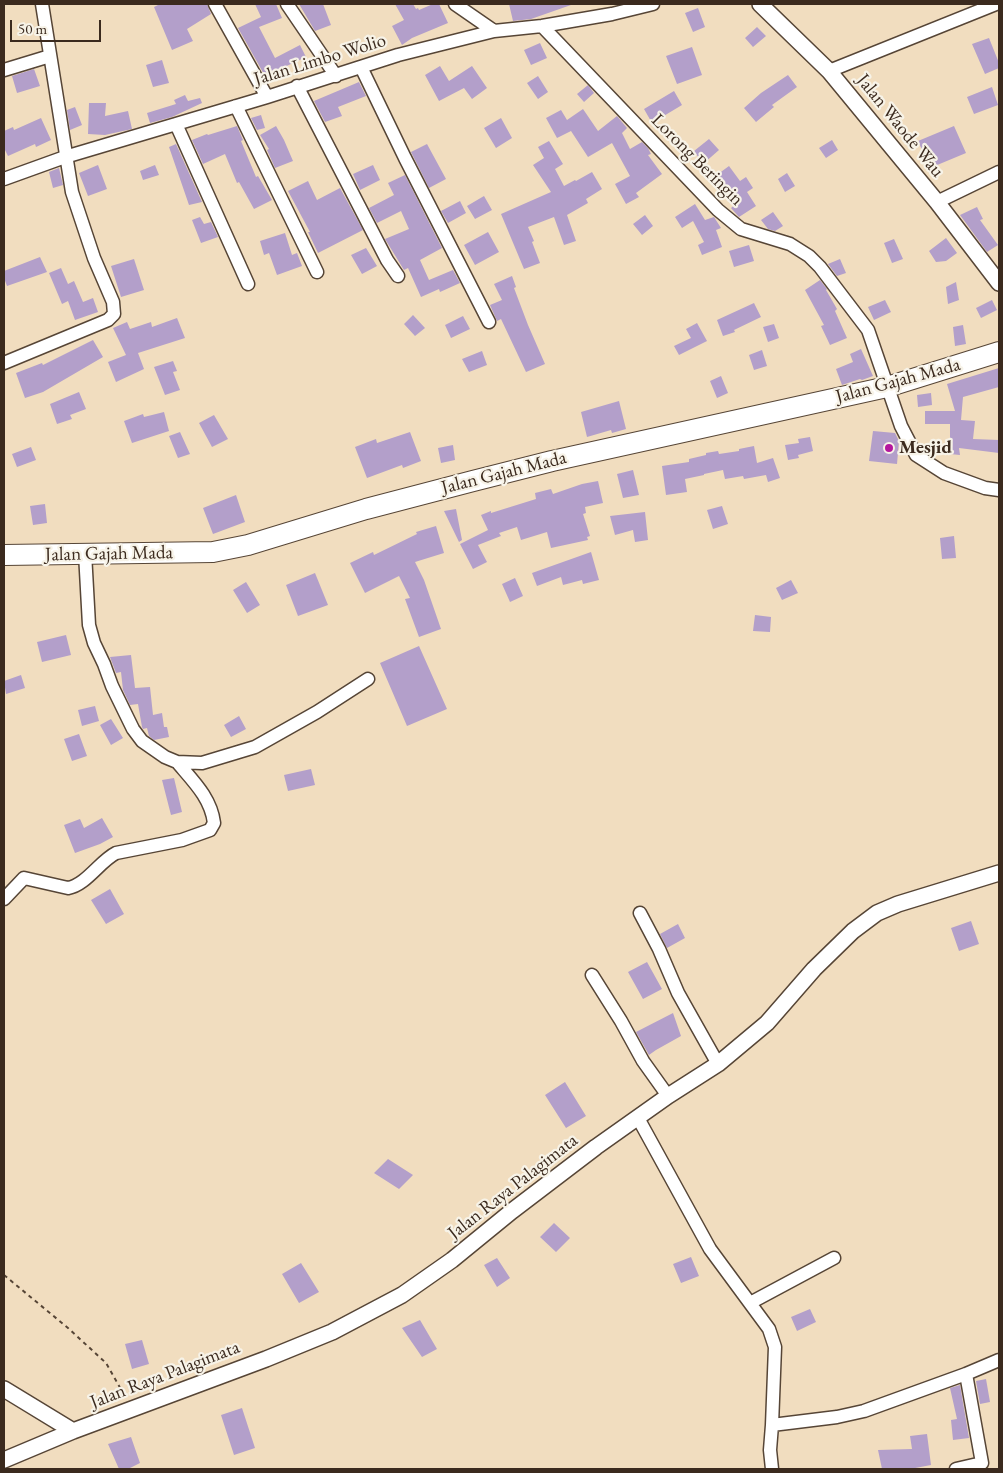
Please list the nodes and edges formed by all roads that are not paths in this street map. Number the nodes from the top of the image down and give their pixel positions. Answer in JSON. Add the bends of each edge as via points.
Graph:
{"nodes":[{"id":1,"x":42,"y":4,"type":"edge"},
{"id":2,"x":215,"y":4,"type":"edge"},
{"id":3,"x":287,"y":4,"type":"edge"},
{"id":4,"x":454,"y":4,"type":"edge"},
{"id":5,"x":653,"y":4,"type":"edge"},
{"id":6,"x":760,"y":4,"type":"edge"},
{"id":7,"x":996,"y":4,"type":"edge"},
{"id":8,"x":542,"y":26,"type":"junction"},
{"id":9,"x":494,"y":30,"type":"junction"},
{"id":10,"x":50,"y":56,"type":"junction"},
{"id":11,"x":361,"y":67,"type":"junction"},
{"id":12,"x":4,"y":70,"type":"edge"},
{"id":13,"x":829,"y":71,"type":"junction"},
{"id":14,"x":336,"y":76,"type":"junction"},
{"id":15,"x":297,"y":86,"type":"junction"},
{"id":16,"x":267,"y":97,"type":"junction"},
{"id":17,"x":236,"y":106,"type":"junction"},
{"id":18,"x":176,"y":124,"type":"junction"},
{"id":19,"x":65,"y":157,"type":"junction"},
{"id":20,"x":999,"y":172,"type":"edge"},
{"id":21,"x":4,"y":179,"type":"edge"},
{"id":22,"x":937,"y":202,"type":"junction"},
{"id":23,"x":317,"y":272,"type":"dead end"},
{"id":24,"x":398,"y":276,"type":"dead end"},
{"id":25,"x":999,"y":283,"type":"edge"},
{"id":26,"x":248,"y":284,"type":"dead end"},
{"id":27,"x":490,"y":322,"type":"dead end"},
{"id":28,"x":999,"y":352,"type":"edge"},
{"id":29,"x":4,"y":363,"type":"edge"},
{"id":30,"x":887,"y":387,"type":"junction"},
{"id":31,"x":999,"y":490,"type":"edge"},
{"id":32,"x":85,"y":553,"type":"junction"},
{"id":33,"x":4,"y":555,"type":"edge"},
{"id":34,"x":368,"y":679,"type":"dead end"},
{"id":35,"x":177,"y":762,"type":"junction"},
{"id":36,"x":999,"y":873,"type":"edge"},
{"id":37,"x":4,"y":899,"type":"edge"},
{"id":38,"x":640,"y":913,"type":"dead end"},
{"id":39,"x":592,"y":975,"type":"dead end"},
{"id":40,"x":718,"y":1064,"type":"junction"},
{"id":41,"x":668,"y":1096,"type":"junction"},
{"id":42,"x":638,"y":1118,"type":"junction"},
{"id":43,"x":834,"y":1258,"type":"dead end"},
{"id":44,"x":750,"y":1304,"type":"junction"},
{"id":45,"x":999,"y":1360,"type":"edge"},
{"id":46,"x":966,"y":1374,"type":"junction"},
{"id":47,"x":4,"y":1389,"type":"edge"},
{"id":48,"x":772,"y":1425,"type":"junction"},
{"id":49,"x":73,"y":1431,"type":"junction"},
{"id":50,"x":4,"y":1460,"type":"edge"},
{"id":51,"x":986,"y":1466,"type":"edge"},
{"id":52,"x":772,"y":1469,"type":"edge"},
{"id":53,"x":956,"y":1469,"type":"edge"}],
"edges":[{"from":1,"to":10,"type":"street"},
{"from":2,"to":16,"type":"street"},
{"from":3,"to":14,"type":"street"},
{"from":4,"to":9,"type":"street"},
{"from":5,"to":8,"type":"street","name":"Jalan Limbo Wolio"},
{"from":6,"to":13,"type":"street","name":"Jalan Waode Wau"},
{"from":7,"to":13,"type":"street"},
{"from":8,"to":9,"type":"street","name":"Jalan Limbo Wolio"},
{"from":8,"to":30,"type":"street","name":"Lorong Beringin","via":[[718,210],[741,229],[790,244],[820,267],[868,330]]},
{"from":9,"to":11,"type":"street","name":"Jalan Limbo Wolio"},
{"from":10,"to":12,"type":"street"},
{"from":10,"to":19,"type":"street"},
{"from":11,"to":14,"type":"street","name":"Jalan Limbo Wolio"},
{"from":11,"to":27,"type":"street"},
{"from":13,"to":22,"type":"street","name":"Jalan Waode Wau"},
{"from":14,"to":15,"type":"street","name":"Jalan Limbo Wolio"},
{"from":15,"to":16,"type":"street","name":"Jalan Limbo Wolio"},
{"from":15,"to":24,"type":"street"},
{"from":16,"to":17,"type":"street","name":"Jalan Limbo Wolio"},
{"from":17,"to":18,"type":"street","name":"Jalan Limbo Wolio"},
{"from":17,"to":23,"type":"street"},
{"from":18,"to":19,"type":"street","name":"Jalan Limbo Wolio"},
{"from":18,"to":26,"type":"street"},
{"from":19,"to":21,"type":"street","name":"Jalan Limbo Wolio"},
{"from":19,"to":29,"type":"street","via":[[78,212],[113,302],[114,314],[108,320]]},
{"from":20,"to":22,"type":"street"},
{"from":22,"to":25,"type":"street","name":"Jalan Waode Wau"},
{"from":28,"to":30,"type":"highway","name":"Jalan Gajah Mada"},
{"from":30,"to":31,"type":"street","name":"Lorong Beringin","via":[[916,455],[944,473]]},
{"from":30,"to":32,"type":"highway","name":"Jalan Gajah Mada","via":[[552,461],[366,508],[248,545],[213,552]]},
{"from":32,"to":33,"type":"highway","name":"Jalan Gajah Mada"},
{"from":32,"to":35,"type":"street","via":[[91,634],[112,686],[142,741]]},
{"from":34,"to":35,"type":"street","via":[[255,747],[202,763]]},
{"from":35,"to":37,"type":"street","via":[[213,812],[214,823],[210,830],[182,840],[116,853],[73,887],[24,878]]},
{"from":36,"to":40,"type":"street","name":"Jalan Raya Palagimata","via":[[876,913],[814,969],[767,1023]]},
{"from":38,"to":40,"type":"street","via":[[678,993]]},
{"from":39,"to":41,"type":"street","via":[[643,1061]]},
{"from":40,"to":41,"type":"street","name":"Jalan Raya Palagimata"},
{"from":41,"to":42,"type":"street","name":"Jalan Raya Palagimata"},
{"from":42,"to":44,"type":"street","via":[[710,1249]]},
{"from":42,"to":49,"type":"street","name":"Jalan Raya Palagimata","via":[[402,1295],[332,1332]]},
{"from":43,"to":44,"type":"street"},
{"from":44,"to":48,"type":"street","via":[[769,1329],[775,1347]]},
{"from":45,"to":46,"type":"street"},
{"from":46,"to":48,"type":"street","via":[[864,1411]]},
{"from":46,"to":51,"type":"street"},
{"from":47,"to":49,"type":"street"},
{"from":48,"to":52,"type":"street"},
{"from":49,"to":50,"type":"street","name":"Jalan Raya Palagimata"},
{"from":51,"to":53,"type":"street"}]}
